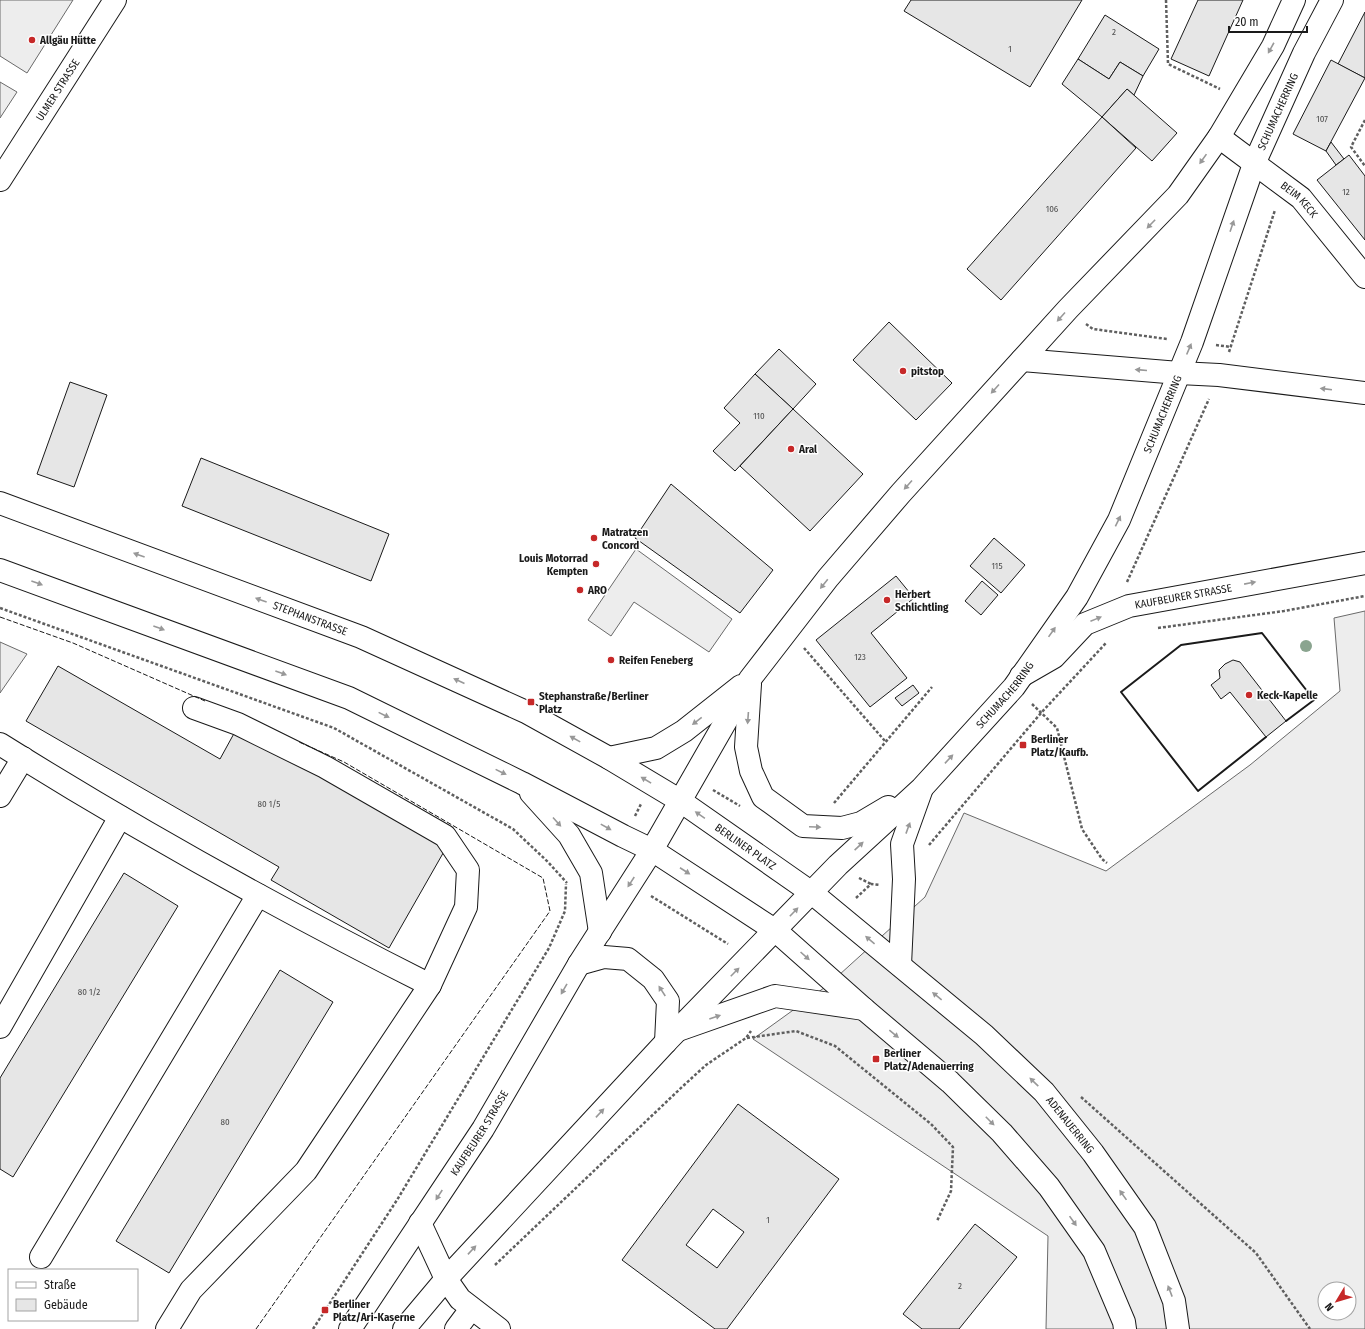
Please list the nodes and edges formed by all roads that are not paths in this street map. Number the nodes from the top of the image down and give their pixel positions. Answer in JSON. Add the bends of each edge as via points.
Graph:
{"nodes":[{"id":1,"x":115,"y":0,"type":"edge"},
{"id":2,"x":1294,"y":0,"type":"edge"},
{"id":3,"x":1332,"y":0,"type":"edge"},
{"id":4,"x":1219,"y":137,"type":"junction"},
{"id":5,"x":1254,"y":164,"type":"junction"},
{"id":6,"x":0,"y":180,"type":"edge"},
{"id":7,"x":1365,"y":277,"type":"edge"},
{"id":8,"x":1022,"y":360,"type":"junction"},
{"id":9,"x":1179,"y":373,"type":"junction"},
{"id":10,"x":1365,"y":393,"type":"edge"},
{"id":11,"x":0,"y":503,"type":"edge"},
{"id":12,"x":1365,"y":563,"type":"edge"},
{"id":13,"x":0,"y":570,"type":"edge"},
{"id":14,"x":750,"y":679,"type":"junction"},
{"id":15,"x":1018,"y":681,"type":"junction"},
{"id":16,"x":194,"y":708,"type":"dead end"},
{"id":17,"x":0,"y":744,"type":"edge"},
{"id":18,"x":23,"y":758,"type":"junction"},
{"id":19,"x":610,"y":758,"type":"junction"},
{"id":20,"x":522,"y":783,"type":"junction"},
{"id":21,"x":922,"y":788,"type":"junction"},
{"id":22,"x":0,"y":796,"type":"edge"},
{"id":23,"x":679,"y":800,"type":"junction"},
{"id":24,"x":120,"y":817,"type":"junction"},
{"id":25,"x":652,"y":850,"type":"junction"},
{"id":26,"x":812,"y":893,"type":"junction"},
{"id":27,"x":258,"y":895,"type":"junction"},
{"id":28,"x":776,"y":931,"type":"junction"},
{"id":29,"x":600,"y":932,"type":"junction"},
{"id":30,"x":579,"y":964,"type":"junction"},
{"id":31,"x":900,"y":966,"type":"junction"},
{"id":32,"x":430,"y":985,"type":"junction"},
{"id":33,"x":864,"y":1009,"type":"junction"},
{"id":34,"x":0,"y":1028,"type":"edge"},
{"id":35,"x":672,"y":1036,"type":"junction"},
{"id":36,"x":420,"y":1223,"type":"junction"},
{"id":37,"x":41,"y":1257,"type":"dead end"},
{"id":38,"x":446,"y":1279,"type":"junction"},
{"id":39,"x":471,"y":1309,"type":"junction"},
{"id":40,"x":167,"y":1329,"type":"edge"},
{"id":41,"x":350,"y":1329,"type":"edge"},
{"id":42,"x":404,"y":1329,"type":"edge"},
{"id":43,"x":456,"y":1329,"type":"edge"},
{"id":44,"x":499,"y":1329,"type":"edge"},
{"id":45,"x":1125,"y":1329,"type":"edge"},
{"id":46,"x":1178,"y":1329,"type":"edge"}],
"edges":[{"from":1,"to":6,"type":"main road","name":"ULMER STRASSE"},
{"from":2,"to":4,"type":"main road","one_way":true,"via":[[1272,46]]},
{"from":3,"to":5,"type":"main road","name":"SCHUMACHERRING","via":[[1304,53]]},
{"from":4,"to":5,"type":"main road","name":"BEIM KECK"},
{"from":4,"to":8,"type":"main road","one_way":true,"via":[[1178,195]]},
{"from":5,"to":7,"type":"main road","name":"BEIM KECK","via":[[1301,198]]},
{"from":9,"to":5,"type":"main road","name":"SCHUMACHERRING","one_way":true},
{"from":9,"to":8,"type":"main road","one_way":true},
{"from":8,"to":14,"type":"main road","one_way":true,"via":[[900,493]]},
{"from":10,"to":9,"type":"main road","one_way":true,"via":[[1219,375]]},
{"from":15,"to":9,"type":"main road","name":"SCHUMACHERRING","one_way":true,"via":[[1077,597],[1119,520]]},
{"from":19,"to":11,"type":"main road","name":"STEPHANSTRASSE","one_way":true,"via":[[526,712],[361,637]]},
{"from":15,"to":12,"type":"main road","name":"KAUFBEURER STRASSE","one_way":true,"via":[[1054,657],[1085,624],[1129,606]]},
{"from":13,"to":20,"type":"main road","one_way":true,"via":[[349,698]]},
{"from":14,"to":19,"type":"main road","one_way":true,"via":[[684,731],[656,748]]},
{"from":14,"to":21,"type":"main road","one_way":true,"via":[[746,747],[751,771],[763,798],[803,826],[842,828],[861,823]]},
{"from":14,"to":23,"type":"main road"},
{"from":21,"to":15,"type":"main road","name":"SCHUMACHERRING","one_way":true},
{"from":16,"to":32,"type":"main road","via":[[238,724],[325,767],[445,836],[468,870],[466,907]]},
{"from":17,"to":18,"type":"main road"},
{"from":18,"to":22,"type":"main road"},
{"from":18,"to":24,"type":"main road"},
{"from":23,"to":19,"type":"main road","name":"BERLINER PLATZ","one_way":true},
{"from":20,"to":25,"type":"main road","one_way":true},
{"from":20,"to":29,"type":"main road","one_way":true,"via":[[569,835],[591,873]]},
{"from":26,"to":21,"type":"main road","one_way":true,"via":[[838,865]]},
{"from":31,"to":21,"type":"main road","one_way":true,"via":[[904,879],[902,844]]},
{"from":23,"to":25,"type":"main road"},
{"from":26,"to":23,"type":"main road","name":"BERLINER PLATZ","one_way":true},
{"from":24,"to":27,"type":"main road"},
{"from":24,"to":34,"type":"main road"},
{"from":25,"to":28,"type":"main road","one_way":true},
{"from":25,"to":29,"type":"main road","one_way":true},
{"from":28,"to":26,"type":"main road","one_way":true},
{"from":31,"to":26,"type":"main road","name":"BERLINER PLATZ","one_way":true},
{"from":27,"to":32,"type":"main road"},
{"from":27,"to":37,"type":"main road"},
{"from":28,"to":33,"type":"main road","one_way":true},
{"from":35,"to":28,"type":"main road","one_way":true},
{"from":29,"to":30,"type":"main road","name":"KAUFBEURER STRASSE"},
{"from":35,"to":30,"type":"main road","one_way":true,"via":[[668,1001],[653,979],[628,959],[604,957]]},
{"from":30,"to":36,"type":"main road","name":"KAUFBEURER STRASSE","one_way":true,"via":[[483,1129]]},
{"from":46,"to":31,"type":"main road","name":"ADENAUERRING","one_way":true,"via":[[1174,1301],[1145,1227],[1093,1153],[1044,1092],[984,1035]]},
{"from":32,"to":40,"type":"main road","via":[[306,1171],[191,1290]]},
{"from":35,"to":33,"type":"main road","one_way":true,"via":[[775,996]]},
{"from":33,"to":45,"type":"main road","one_way":true,"via":[[950,1082],[1002,1133],[1049,1187],[1094,1251]]},
{"from":38,"to":35,"type":"main road","one_way":true},
{"from":36,"to":38,"type":"main road"},
{"from":36,"to":41,"type":"main road","name":"KAUFBEURER STRASSE"},
{"from":38,"to":39,"type":"main road","via":[[460,1299]]},
{"from":38,"to":42,"type":"main road"},
{"from":39,"to":43,"type":"main road"},
{"from":39,"to":44,"type":"main road"}]}
